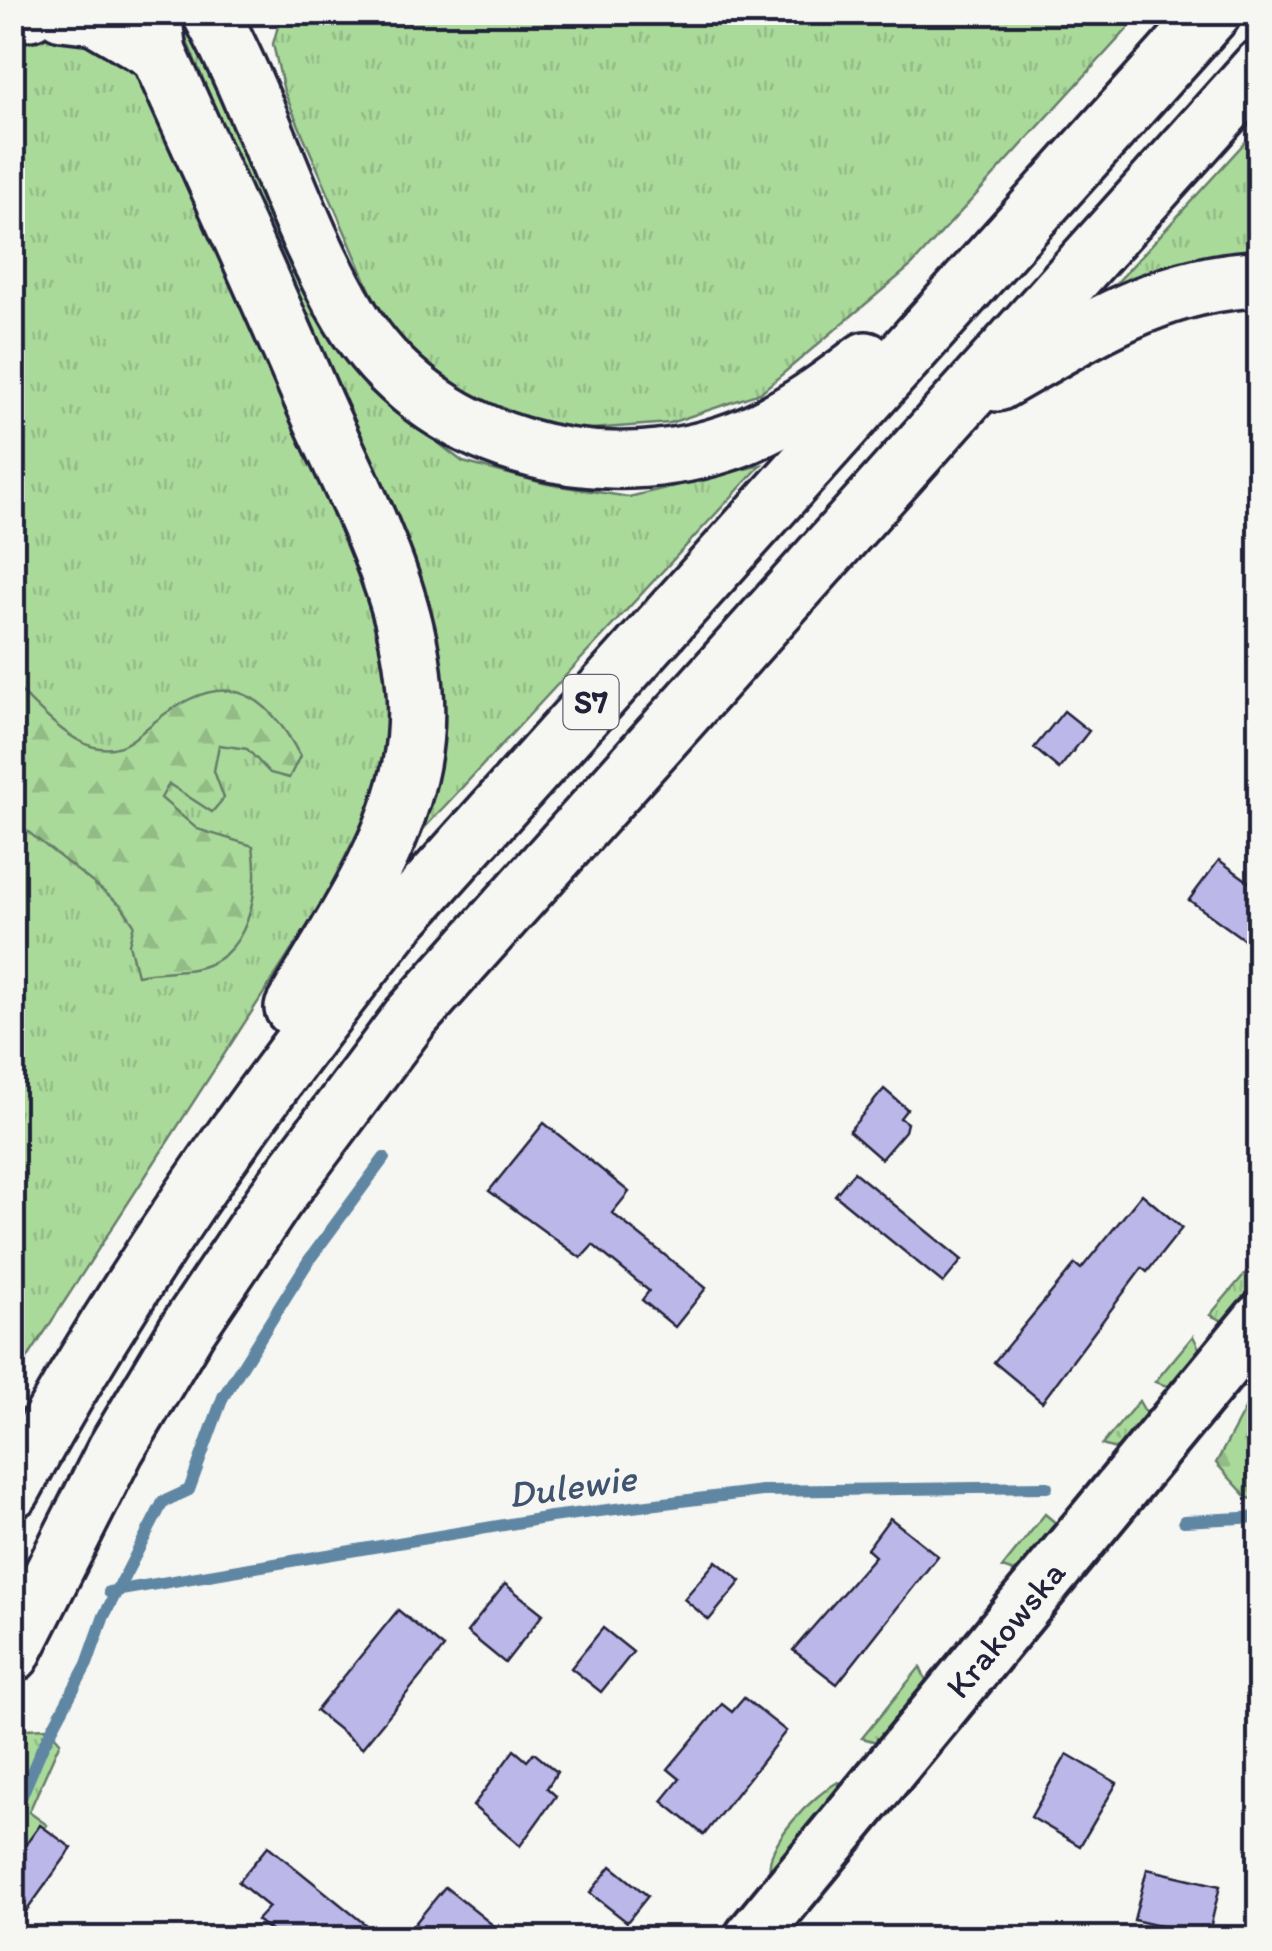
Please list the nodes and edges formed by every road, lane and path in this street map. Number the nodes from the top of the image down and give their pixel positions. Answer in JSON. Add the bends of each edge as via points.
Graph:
{"nodes":[{"id":1,"x":30,"y":12,"type":"edge"},
{"id":2,"x":62,"y":12,"type":"edge"},
{"id":3,"x":210,"y":12,"type":"edge"},
{"id":4,"x":1212,"y":12,"type":"edge"},
{"id":5,"x":12,"y":14,"type":"edge"},
{"id":6,"x":155,"y":32,"type":"edge"},
{"id":7,"x":244,"y":37,"type":"edge"},
{"id":8,"x":1260,"y":68,"type":"edge"},
{"id":9,"x":982,"y":269,"type":"junction"},
{"id":10,"x":1260,"y":280,"type":"edge"},
{"id":11,"x":954,"y":408,"type":"junction"},
{"id":12,"x":220,"y":1152,"type":"junction"},
{"id":13,"x":1260,"y":1320,"type":"edge"},
{"id":14,"x":12,"y":1490,"type":"edge"},
{"id":15,"x":12,"y":1654,"type":"edge"},
{"id":16,"x":751,"y":1938,"type":"edge"}],
"edges":[{"from":1,"to":5,"type":"highway"},
{"from":2,"to":6,"type":"highway"},
{"from":3,"to":7,"type":"highway"},
{"from":4,"to":9,"type":"highway","number":"S7"},
{"from":6,"to":12,"type":"highway","via":[[386,571],[416,686],[411,764],[390,835],[259,1068]]},
{"from":7,"to":9,"type":"highway","via":[[351,318],[417,392],[471,430],[506,443],[578,458],[623,459],[735,440],[813,401]]},
{"from":8,"to":11,"type":"highway","number":"S7"},
{"from":9,"to":12,"type":"highway","number":"S7","via":[[394,925]]},
{"from":10,"to":11,"type":"highway","via":[[1183,289],[1137,304]]},
{"from":11,"to":15,"type":"highway","number":"S7","via":[[494,920],[374,1064],[274,1200],[154,1384]]},
{"from":12,"to":14,"type":"highway","number":"S7","via":[[94,1343]]},
{"from":13,"to":16,"type":"street","name":"Krakowska"}]}
